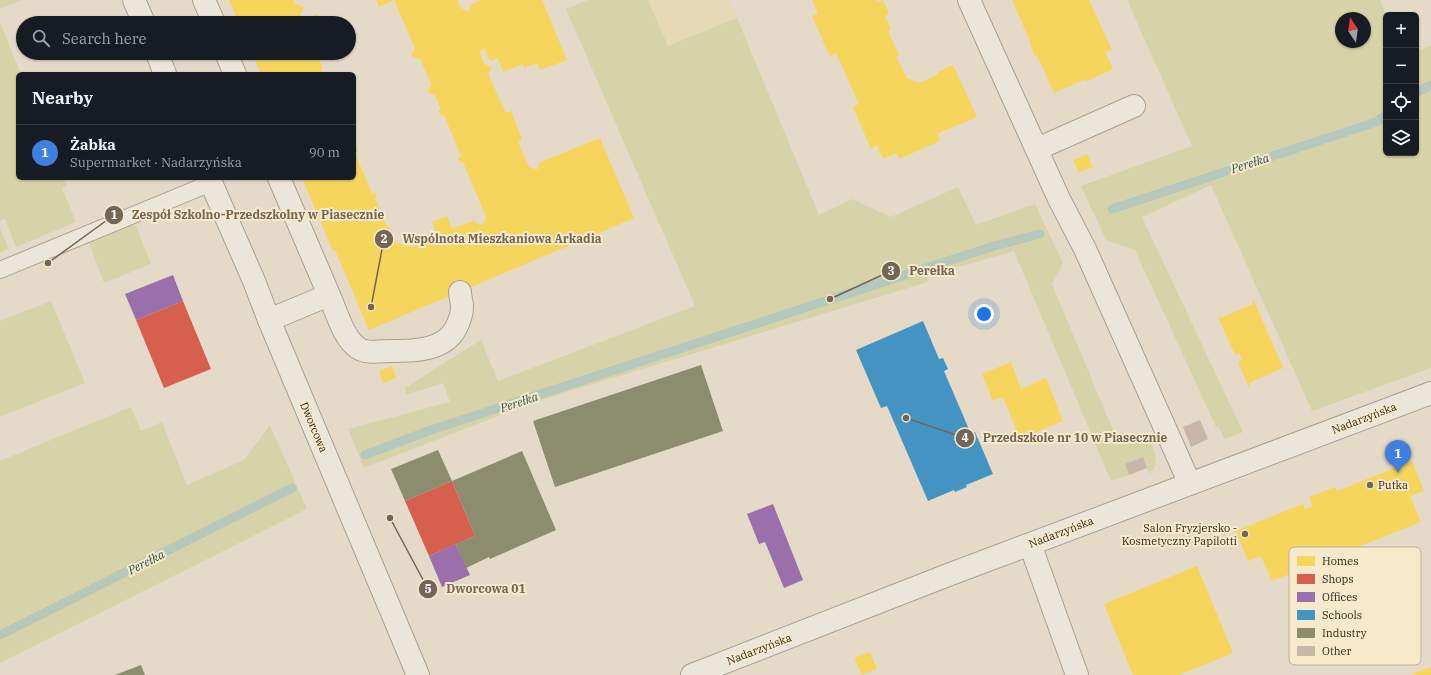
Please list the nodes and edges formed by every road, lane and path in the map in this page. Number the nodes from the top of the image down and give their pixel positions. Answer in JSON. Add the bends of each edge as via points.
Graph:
{"nodes":[{"id":1,"x":134,"y":0,"type":"edge"},
{"id":2,"x":204,"y":0,"type":"edge"},
{"id":3,"x":969,"y":0,"type":"edge"},
{"id":4,"x":141,"y":16,"type":"edge"},
{"id":5,"x":211,"y":16,"type":"edge"},
{"id":6,"x":160,"y":60,"type":"edge"},
{"id":7,"x":229,"y":60,"type":"edge"},
{"id":8,"x":165,"y":72,"type":"edge"},
{"id":9,"x":234,"y":72,"type":"edge"},
{"id":10,"x":1134,"y":106,"type":"dead end"},
{"id":11,"x":1037,"y":149,"type":"junction"},
{"id":12,"x":280,"y":180,"type":"edge"},
{"id":13,"x":210,"y":181,"type":"edge"},
{"id":14,"x":0,"y":270,"type":"edge"},
{"id":15,"x":460,"y":292,"type":"dead end"},
{"id":16,"x":329,"y":295,"type":"junction"},
{"id":17,"x":269,"y":320,"type":"junction"},
{"id":18,"x":1429,"y":399,"type":"edge"},
{"id":19,"x":1190,"y":484,"type":"junction"},
{"id":20,"x":1030,"y":544,"type":"junction"},
{"id":21,"x":418,"y":675,"type":"edge"},
{"id":22,"x":692,"y":675,"type":"edge"},
{"id":23,"x":1077,"y":675,"type":"edge"}],
"edges":[{"from":1,"to":4,"type":"street"},
{"from":2,"to":5,"type":"street"},
{"from":3,"to":11,"type":"street"},
{"from":6,"to":8,"type":"street"},
{"from":7,"to":9,"type":"street"},
{"from":10,"to":11,"type":"street"},
{"from":11,"to":19,"type":"street","via":[[1085,249]]},
{"from":12,"to":16,"type":"street"},
{"from":13,"to":14,"type":"lane"},
{"from":13,"to":17,"type":"street","name":"Dworcowa"},
{"from":15,"to":16,"type":"street","via":[[462,307],[459,322],[452,335],[436,346],[417,351],[358,349],[348,338]]},
{"from":16,"to":17,"type":"street"},
{"from":17,"to":21,"type":"street","name":"Dworcowa"},
{"from":18,"to":19,"type":"street","name":"Nadarzyńska"},
{"from":19,"to":20,"type":"street","name":"Nadarzyńska"},
{"from":20,"to":22,"type":"street","name":"Nadarzyńska"},
{"from":20,"to":23,"type":"street"}]}
